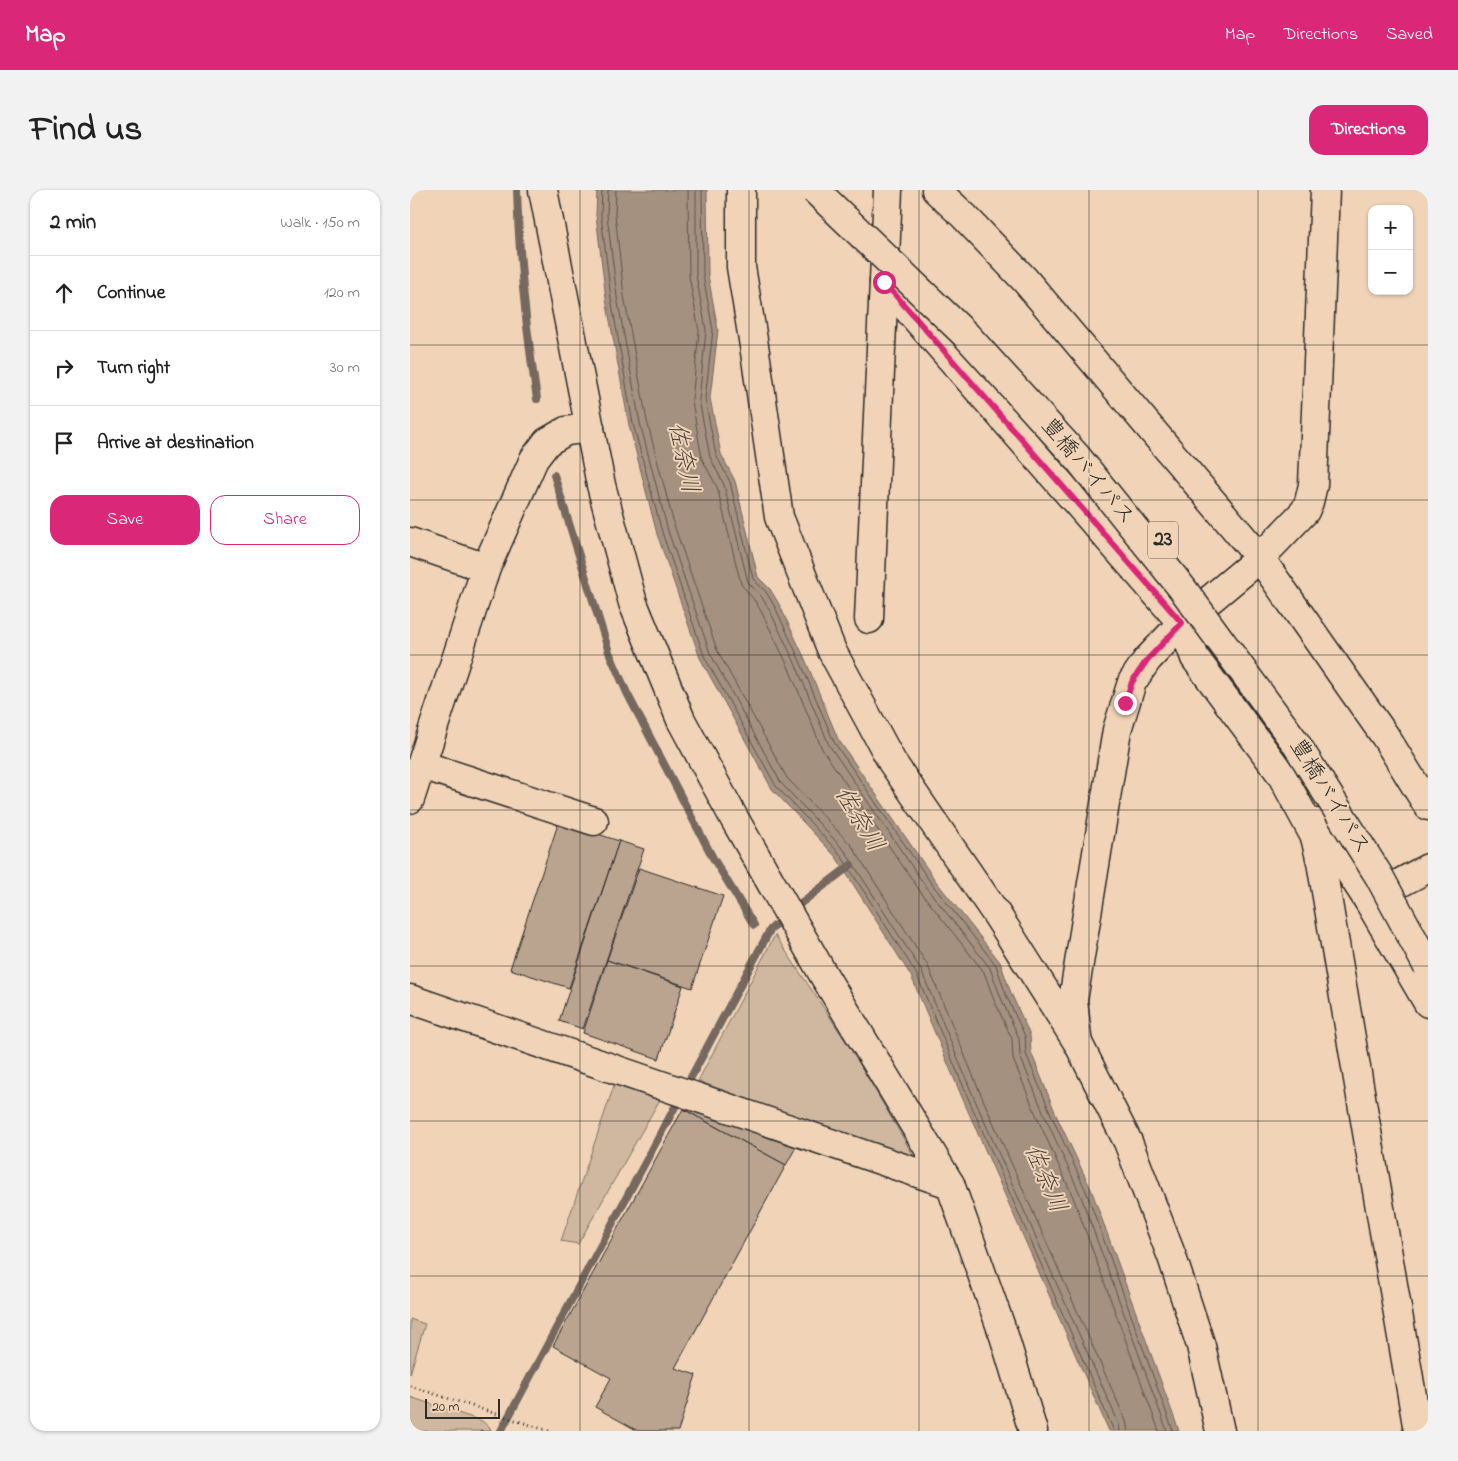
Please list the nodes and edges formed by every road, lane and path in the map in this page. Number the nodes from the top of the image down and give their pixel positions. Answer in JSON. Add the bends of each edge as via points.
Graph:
{"nodes":[{"id":1,"x":543,"y":190,"type":"edge"},
{"id":2,"x":741,"y":190,"type":"edge"},
{"id":3,"x":815,"y":190,"type":"edge"},
{"id":4,"x":841,"y":190,"type":"edge"},
{"id":5,"x":888,"y":190,"type":"edge"},
{"id":6,"x":936,"y":190,"type":"edge"},
{"id":7,"x":1325,"y":190,"type":"edge"},
{"id":8,"x":884,"y":282,"type":"junction"},
{"id":9,"x":590,"y":428,"type":"junction"},
{"id":10,"x":410,"y":542,"type":"edge"},
{"id":11,"x":1260,"y":558,"type":"junction"},
{"id":12,"x":486,"y":568,"type":"junction"},
{"id":13,"x":869,"y":620,"type":"dead end"},
{"id":14,"x":1182,"y":623,"type":"junction"},
{"id":15,"x":422,"y":765,"type":"junction"},
{"id":16,"x":1282,"y":774,"type":"junction"},
{"id":17,"x":410,"y":800,"type":"edge"},
{"id":18,"x":1428,"y":806,"type":"edge"},
{"id":19,"x":594,"y":821,"type":"dead end"},
{"id":20,"x":1428,"y":868,"type":"edge"},
{"id":21,"x":1368,"y":900,"type":"junction"},
{"id":22,"x":1428,"y":934,"type":"edge"},
{"id":23,"x":1428,"y":967,"type":"edge"},
{"id":24,"x":410,"y":999,"type":"edge"},
{"id":25,"x":1428,"y":1003,"type":"edge"},
{"id":26,"x":1078,"y":1043,"type":"junction"},
{"id":27,"x":950,"y":1184,"type":"junction"},
{"id":28,"x":410,"y":1386,"type":"edge"},
{"id":29,"x":549,"y":1431,"type":"edge"},
{"id":30,"x":1032,"y":1431,"type":"edge"},
{"id":31,"x":1220,"y":1431,"type":"edge"},
{"id":32,"x":1418,"y":1431,"type":"edge"}],
"edges":[{"from":1,"to":9,"type":"main road"},
{"from":2,"to":26,"type":"main road","via":[[741,266],[782,526],[832,651],[892,762],[997,915]]},
{"from":3,"to":23,"type":"main road","name":"豊橋バイパス","number":"23","bridge":true,"via":[[966,335],[1077,457],[1182,588],[1295,742],[1379,876]]},
{"from":4,"to":22,"type":"main road","name":"豊橋バイパス","number":"23","via":[[978,324],[1088,449],[1193,577],[1307,733],[1392,868]]},
{"from":5,"to":8,"type":"main road"},
{"from":6,"to":11,"type":"main road","via":[[1025,280]]},
{"from":7,"to":11,"type":"main road","via":[[1310,502]]},
{"from":8,"to":13,"type":"main road"},
{"from":8,"to":14,"type":"main road"},
{"from":9,"to":12,"type":"main road","via":[[566,431],[547,442],[534,459]]},
{"from":9,"to":27,"type":"main road","via":[[633,603],[681,720],[823,974]]},
{"from":10,"to":12,"type":"main road"},
{"from":11,"to":14,"type":"main road"},
{"from":11,"to":18,"type":"main road","via":[[1385,736]]},
{"from":12,"to":15,"type":"main road"},
{"from":14,"to":16,"type":"main road","via":[[1195,658]]},
{"from":14,"to":26,"type":"main road","via":[[1147,660],[1132,682],[1117,730],[1073,1000]]},
{"from":15,"to":17,"type":"main road"},
{"from":15,"to":19,"type":"main road"},
{"from":16,"to":21,"type":"main road","via":[[1327,835]]},
{"from":16,"to":32,"type":"main road","via":[[1315,837],[1321,862]]},
{"from":20,"to":21,"type":"main road"},
{"from":21,"to":25,"type":"main road"},
{"from":24,"to":27,"type":"main road"},
{"from":26,"to":31,"type":"main road","via":[[1128,1142],[1172,1257],[1201,1346]]},
{"from":27,"to":30,"type":"main road","via":[[1004,1336]]},
{"from":28,"to":29,"type":"path"}]}
